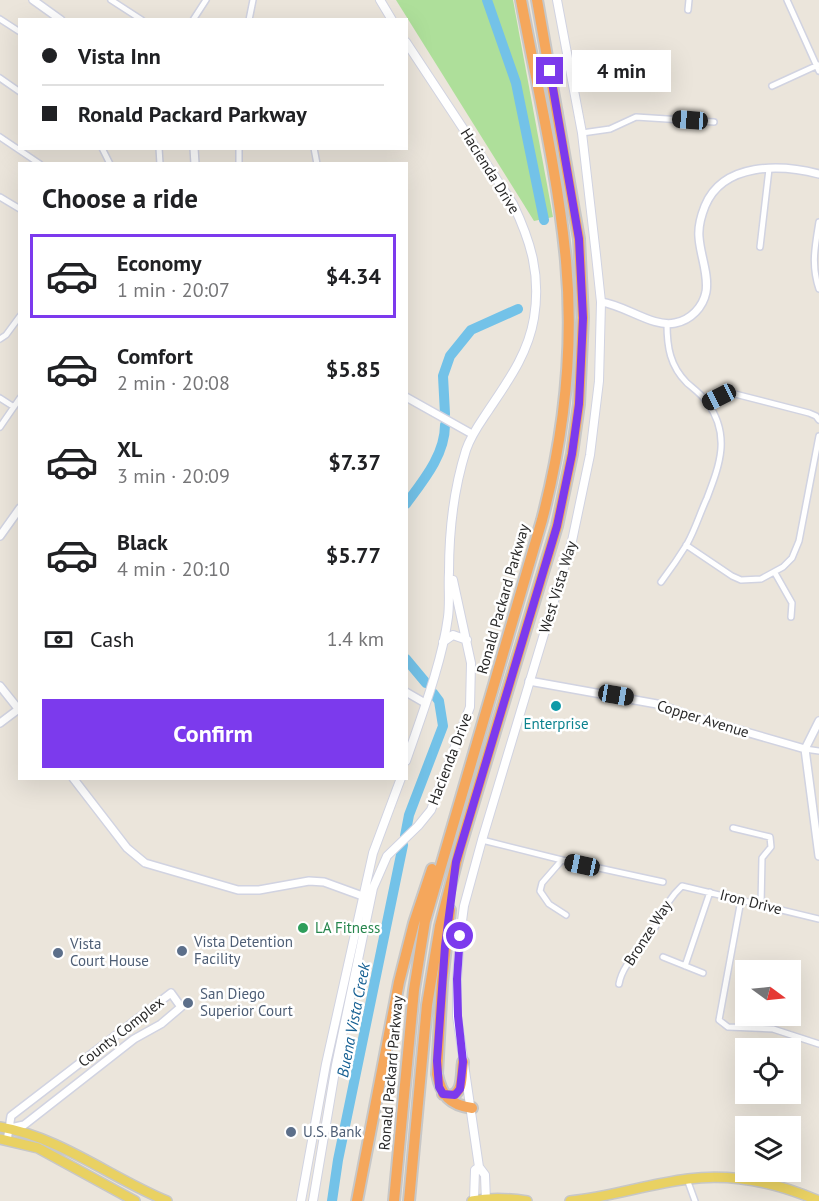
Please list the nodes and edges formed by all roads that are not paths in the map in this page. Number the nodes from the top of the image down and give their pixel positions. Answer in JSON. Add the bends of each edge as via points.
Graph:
{"nodes":[{"id":1,"x":33,"y":0,"type":"edge"},
{"id":2,"x":111,"y":0,"type":"edge"},
{"id":3,"x":206,"y":0,"type":"edge"},
{"id":4,"x":253,"y":0,"type":"edge"},
{"id":5,"x":380,"y":0,"type":"edge"},
{"id":6,"x":521,"y":0,"type":"edge"},
{"id":7,"x":537,"y":0,"type":"edge"},
{"id":8,"x":556,"y":0,"type":"edge"},
{"id":9,"x":689,"y":0,"type":"edge"},
{"id":10,"x":787,"y":0,"type":"edge"},
{"id":11,"x":688,"y":10,"type":"dead end"},
{"id":12,"x":58,"y":18,"type":"edge"},
{"id":13,"x":139,"y":18,"type":"edge"},
{"id":14,"x":195,"y":18,"type":"edge"},
{"id":15,"x":249,"y":18,"type":"edge"},
{"id":16,"x":391,"y":18,"type":"edge"},
{"id":17,"x":0,"y":20,"type":"edge"},
{"id":18,"x":18,"y":31,"type":"edge"},
{"id":19,"x":408,"y":45,"type":"edge"},
{"id":20,"x":818,"y":67,"type":"edge"},
{"id":21,"x":0,"y":78,"type":"edge"},
{"id":22,"x":772,"y":86,"type":"dead end"},
{"id":23,"x":18,"y":91,"type":"edge"},
{"id":24,"x":714,"y":122,"type":"dead end"},
{"id":25,"x":582,"y":133,"type":"junction"},
{"id":26,"x":0,"y":137,"type":"edge"},
{"id":27,"x":18,"y":149,"type":"edge"},
{"id":28,"x":19,"y":150,"type":"edge"},
{"id":29,"x":37,"y":162,"type":"edge"},
{"id":30,"x":769,"y":169,"type":"junction"},
{"id":31,"x":819,"y":174,"type":"edge"},
{"id":32,"x":0,"y":196,"type":"edge"},
{"id":33,"x":18,"y":208,"type":"edge"},
{"id":34,"x":819,"y":222,"type":"edge"},
{"id":35,"x":760,"y":247,"type":"dead end"},
{"id":36,"x":819,"y":289,"type":"edge"},
{"id":37,"x":601,"y":302,"type":"junction"},
{"id":38,"x":18,"y":319,"type":"edge"},
{"id":39,"x":667,"y":324,"type":"junction"},
{"id":40,"x":0,"y":339,"type":"edge"},
{"id":41,"x":0,"y":398,"type":"edge"},
{"id":42,"x":408,"y":398,"type":"edge"},
{"id":43,"x":18,"y":401,"type":"edge"},
{"id":44,"x":707,"y":403,"type":"junction"},
{"id":45,"x":14,"y":407,"type":"junction"},
{"id":46,"x":819,"y":420,"type":"edge"},
{"id":47,"x":0,"y":427,"type":"edge"},
{"id":48,"x":472,"y":435,"type":"junction"},
{"id":49,"x":819,"y":436,"type":"edge"},
{"id":50,"x":18,"y":511,"type":"edge"},
{"id":51,"x":0,"y":536,"type":"edge"},
{"id":52,"x":686,"y":545,"type":"junction"},
{"id":53,"x":451,"y":546,"type":"junction"},
{"id":54,"x":775,"y":573,"type":"junction"},
{"id":55,"x":661,"y":582,"type":"dead end"},
{"id":56,"x":791,"y":617,"type":"dead end"},
{"id":57,"x":467,"y":640,"type":"junction"},
{"id":58,"x":443,"y":642,"type":"junction"},
{"id":59,"x":529,"y":681,"type":"junction"},
{"id":60,"x":0,"y":686,"type":"edge"},
{"id":61,"x":408,"y":693,"type":"edge"},
{"id":62,"x":425,"y":703,"type":"junction"},
{"id":63,"x":18,"y":708,"type":"edge"},
{"id":64,"x":18,"y":710,"type":"edge"},
{"id":65,"x":819,"y":721,"type":"edge"},
{"id":66,"x":0,"y":723,"type":"edge"},
{"id":67,"x":805,"y":749,"type":"junction"},
{"id":68,"x":819,"y":751,"type":"edge"},
{"id":69,"x":408,"y":755,"type":"edge"},
{"id":70,"x":75,"y":780,"type":"edge"},
{"id":71,"x":400,"y":780,"type":"edge"},
{"id":72,"x":816,"y":817,"type":"edge"},
{"id":73,"x":733,"y":828,"type":"dead end"},
{"id":74,"x":448,"y":836,"type":"junction"},
{"id":75,"x":482,"y":840,"type":"junction"},
{"id":76,"x":819,"y":856,"type":"edge"},
{"id":77,"x":562,"y":860,"type":"junction"},
{"id":78,"x":456,"y":862,"type":"junction"},
{"id":79,"x":663,"y":882,"type":"dead end"},
{"id":80,"x":682,"y":886,"type":"joint"},
{"id":81,"x":710,"y":892,"type":"junction"},
{"id":82,"x":367,"y":898,"type":"junction"},
{"id":83,"x":741,"y":900,"type":"junction"},
{"id":84,"x":761,"y":904,"type":"junction"},
{"id":85,"x":567,"y":915,"type":"dead end"},
{"id":86,"x":819,"y":919,"type":"edge"},
{"id":87,"x":663,"y":957,"type":"dead end"},
{"id":88,"x":685,"y":966,"type":"junction"},
{"id":89,"x":703,"y":973,"type":"dead end"},
{"id":90,"x":619,"y":984,"type":"dead end"},
{"id":91,"x":819,"y":1044,"type":"edge"},
{"id":92,"x":463,"y":1062,"type":"junction"},
{"id":93,"x":443,"y":1094,"type":"junction"},
{"id":94,"x":472,"y":1108,"type":"junction"},
{"id":95,"x":4,"y":1128,"type":"edge"},
{"id":96,"x":4,"y":1140,"type":"edge"},
{"id":97,"x":479,"y":1167,"type":"junction"},
{"id":98,"x":687,"y":1179,"type":"junction"},
{"id":99,"x":409,"y":1198,"type":"edge"},
{"id":100,"x":394,"y":1199,"type":"edge"},
{"id":101,"x":486,"y":1200,"type":"edge"},
{"id":102,"x":135,"y":1201,"type":"edge"},
{"id":103,"x":167,"y":1201,"type":"edge"},
{"id":104,"x":301,"y":1201,"type":"edge"},
{"id":105,"x":313,"y":1201,"type":"edge"},
{"id":106,"x":357,"y":1201,"type":"edge"},
{"id":107,"x":473,"y":1201,"type":"edge"},
{"id":108,"x":527,"y":1201,"type":"edge"},
{"id":109,"x":570,"y":1201,"type":"edge"},
{"id":110,"x":695,"y":1201,"type":"edge"},
{"id":111,"x":819,"y":1201,"type":"edge"}],
"edges":[{"from":1,"to":12,"type":"street"},
{"from":2,"to":13,"type":"street"},
{"from":3,"to":14,"type":"street"},
{"from":4,"to":15,"type":"street"},
{"from":5,"to":16,"type":"main road"},
{"from":6,"to":74,"type":"highway","name":"Ronald Packard Parkway","via":[[563,235],[568,308],[565,387],[556,461],[542,520]]},
{"from":7,"to":78,"type":"highway","name":"Ronald Packard Parkway","via":[[579,239],[583,318],[579,404],[557,526]]},
{"from":8,"to":25,"type":"main road","name":"West Vista Way"},
{"from":9,"to":11,"type":"street"},
{"from":10,"to":20,"type":"street"},
{"from":17,"to":18,"type":"street"},
{"from":19,"to":48,"type":"main road","name":"Hacienda Drive","via":[[513,204],[526,231],[535,265],[535,310],[526,348]]},
{"from":20,"to":22,"type":"street"},
{"from":21,"to":23,"type":"street"},
{"from":24,"to":25,"type":"street","via":[[636,117],[610,129]]},
{"from":25,"to":37,"type":"main road","name":"West Vista Way"},
{"from":26,"to":27,"type":"street"},
{"from":28,"to":29,"type":"street"},
{"from":30,"to":31,"type":"street"},
{"from":30,"to":35,"type":"street"},
{"from":30,"to":39,"type":"street","via":[[734,176],[707,201],[699,237],[706,292],[691,316]]},
{"from":32,"to":33,"type":"street"},
{"from":34,"to":36,"type":"street","via":[[814,273]]},
{"from":37,"to":39,"type":"street"},
{"from":37,"to":59,"type":"main road","name":"West Vista Way","via":[[599,381],[588,466],[572,541]]},
{"from":38,"to":40,"type":"street"},
{"from":39,"to":44,"type":"street","via":[[674,365]]},
{"from":41,"to":45,"type":"street"},
{"from":42,"to":48,"type":"street"},
{"from":43,"to":45,"type":"street"},
{"from":44,"to":46,"type":"street","via":[[726,395],[743,395],[809,413]]},
{"from":44,"to":52,"type":"street","via":[[721,435],[720,458]]},
{"from":45,"to":47,"type":"street"},
{"from":48,"to":53,"type":"main road","name":"Hacienda Drive","via":[[461,470]]},
{"from":49,"to":54,"type":"street","via":[[796,550]]},
{"from":50,"to":51,"type":"street"},
{"from":52,"to":54,"type":"street","via":[[741,580],[761,579]]},
{"from":52,"to":55,"type":"street"},
{"from":53,"to":57,"type":"main road","name":"Hacienda Drive","via":[[454,587]]},
{"from":53,"to":58,"type":"main road","name":"Hacienda Drive"},
{"from":54,"to":56,"type":"street","via":[[792,603]]},
{"from":57,"to":58,"type":"main road","via":[[453,635]]},
{"from":57,"to":82,"type":"main road","name":"Hacienda Drive","via":[[470,708],[438,796],[423,821],[387,856]]},
{"from":58,"to":62,"type":"main road","name":"Hacienda Drive"},
{"from":59,"to":67,"type":"street","name":"Copper Avenue","via":[[657,704]]},
{"from":59,"to":75,"type":"main road","name":"West Vista Way"},
{"from":60,"to":63,"type":"street"},
{"from":61,"to":62,"type":"street"},
{"from":62,"to":69,"type":"main road","name":"Hacienda Drive"},
{"from":64,"to":66,"type":"street"},
{"from":65,"to":67,"type":"street"},
{"from":67,"to":68,"type":"street"},
{"from":67,"to":72,"type":"street"},
{"from":70,"to":82,"type":"street","via":[[128,848],[145,863],[238,890],[309,881],[324,882]]},
{"from":71,"to":82,"type":"main road","name":"Hacienda Drive","via":[[373,853]]},
{"from":72,"to":76,"type":"street"},
{"from":73,"to":84,"type":"street","via":[[770,837],[771,847],[762,858]]},
{"from":74,"to":100,"type":"highway","name":"Ronald Packard Parkway","via":[[419,954]]},
{"from":74,"to":106,"type":"highway","via":[[432,868],[407,950]]},
{"from":75,"to":77,"type":"street"},
{"from":75,"to":92,"type":"main road","name":"West Vista Way","via":[[460,936],[457,979]]},
{"from":77,"to":79,"type":"street"},
{"from":77,"to":85,"type":"street","via":[[540,891],[549,904]]},
{"from":78,"to":93,"type":"highway","via":[[437,1061]]},
{"from":78,"to":99,"type":"highway","name":"Ronald Packard Parkway","via":[[427,1005]]},
{"from":80,"to":81,"type":"street","name":"Iron Drive"},
{"from":80,"to":90,"type":"street","name":"Bronze Way","via":[[627,963]]},
{"from":81,"to":83,"type":"street","name":"Iron Drive"},
{"from":81,"to":88,"type":"street"},
{"from":82,"to":104,"type":"main road","name":"Hacienda Drive","via":[[326,1064]]},
{"from":82,"to":105,"type":"main road","name":"Hacienda Drive"},
{"from":83,"to":84,"type":"street","name":"Iron Drive"},
{"from":83,"to":91,"type":"street","via":[[719,1020],[728,1027],[773,1029]]},
{"from":84,"to":86,"type":"street","name":"Iron Drive"},
{"from":87,"to":88,"type":"street"},
{"from":88,"to":89,"type":"street"},
{"from":92,"to":93,"type":"highway","via":[[460,1089],[451,1096]]},
{"from":92,"to":94,"type":"main road","name":"West Vista Way"},
{"from":93,"to":94,"type":"highway","via":[[454,1104]]},
{"from":94,"to":97,"type":"main road","name":"West Vista Way"},
{"from":95,"to":95,"type":"street","name":"County Complex","via":[[24,1125],[134,1039],[161,1024],[181,1007],[171,993],[11,1116]]},
{"from":95,"to":96,"type":"street","name":"County Complex"},
{"from":95,"to":103,"type":"main road","via":[[28,1134]]},
{"from":96,"to":102,"type":"main road","via":[[38,1148]]},
{"from":97,"to":101,"type":"main road","name":"West Vista Way","via":[[484,1175]]},
{"from":97,"to":107,"type":"main road","name":"West Vista Way","via":[[475,1170]]},
{"from":98,"to":109,"type":"main road"},
{"from":98,"to":110,"type":"street"},
{"from":98,"to":111,"type":"main road","via":[[733,1177],[765,1182]]},
{"from":101,"to":107,"type":"main road"},
{"from":101,"to":108,"type":"main road"}]}
